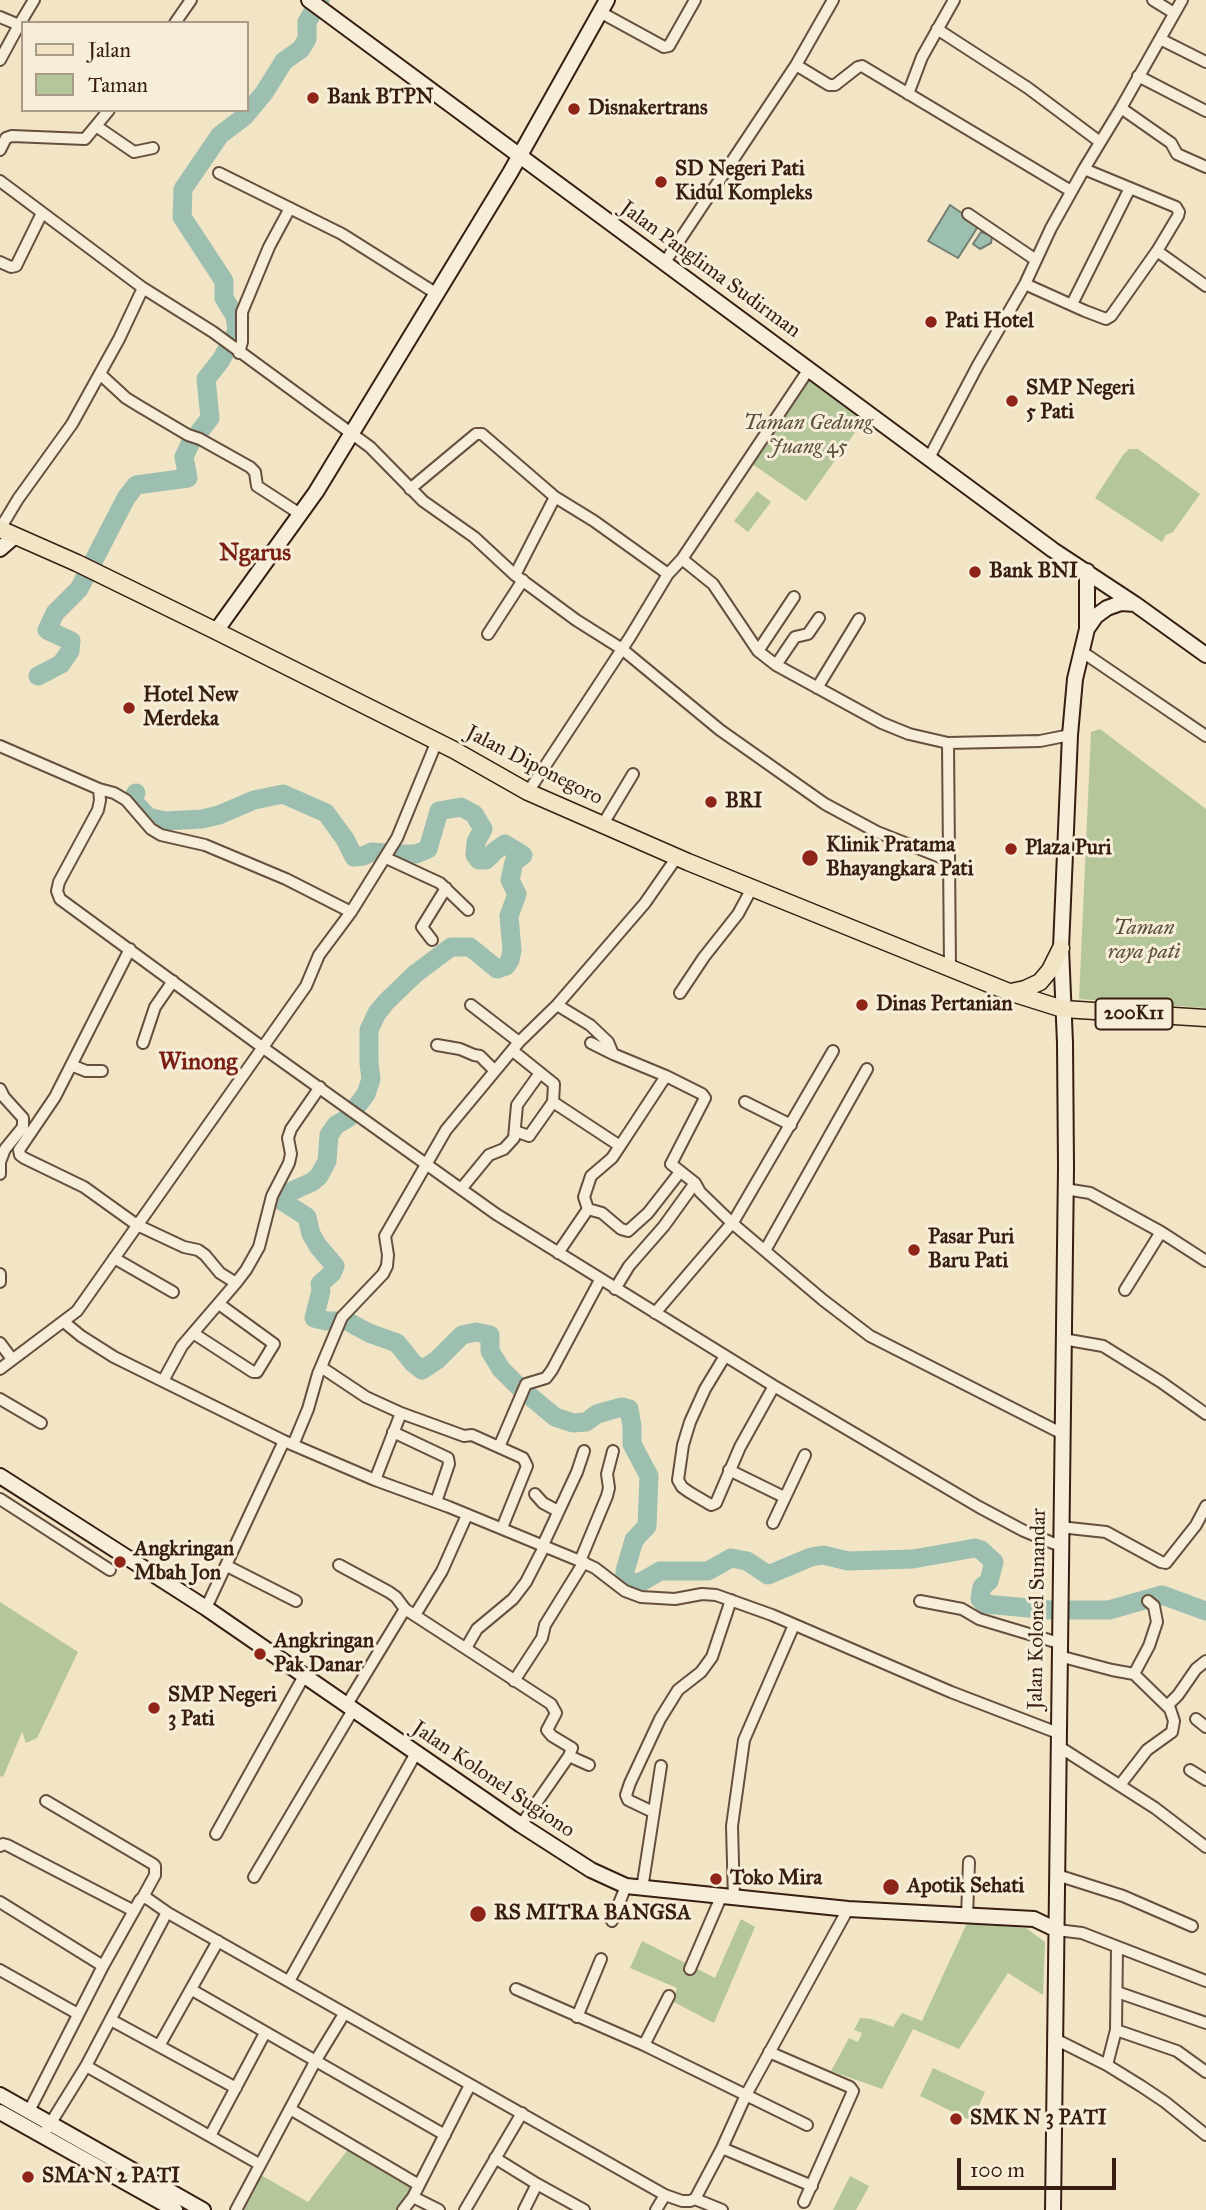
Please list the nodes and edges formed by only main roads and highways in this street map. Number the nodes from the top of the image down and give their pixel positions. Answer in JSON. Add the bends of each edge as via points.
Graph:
{"nodes":[{"id":1,"x":309,"y":0,"type":"edge"},
{"id":2,"x":603,"y":6,"type":"edge"},
{"id":3,"x":521,"y":155,"type":"junction"},
{"id":4,"x":5,"y":531,"type":"edge"},
{"id":5,"x":0,"y":549,"type":"edge"},
{"id":6,"x":1087,"y":571,"type":"junction"},
{"id":7,"x":1135,"y":604,"type":"junction"},
{"id":8,"x":1087,"y":629,"type":"junction"},
{"id":9,"x":216,"y":631,"type":"junction"},
{"id":10,"x":1206,"y":655,"type":"edge"},
{"id":11,"x":1060,"y":948,"type":"junction"},
{"id":12,"x":1009,"y":992,"type":"junction"},
{"id":13,"x":1063,"y":1009,"type":"junction"},
{"id":14,"x":1206,"y":1018,"type":"edge"},
{"id":15,"x":0,"y":1476,"type":"edge"},
{"id":16,"x":1056,"y":1904,"type":"junction"},
{"id":17,"x":1034,"y":1919,"type":"junction"},
{"id":18,"x":1056,"y":1930,"type":"junction"},
{"id":19,"x":0,"y":2095,"type":"edge"},
{"id":20,"x":0,"y":2112,"type":"edge"},
{"id":21,"x":46,"y":2130,"type":"junction"},
{"id":22,"x":128,"y":2176,"type":"junction"},
{"id":23,"x":175,"y":2210,"type":"edge"},
{"id":24,"x":202,"y":2210,"type":"edge"},
{"id":25,"x":1053,"y":2210,"type":"edge"}],
"edges":[{"from":1,"to":3,"type":"main road","name":"Jalan Panglima Sudirman"},
{"from":2,"to":3,"type":"main road"},
{"from":3,"to":6,"type":"main road","name":"Jalan Panglima Sudirman"},
{"from":3,"to":9,"type":"main road","via":[[316,492]]},
{"from":4,"to":5,"type":"main road"},
{"from":4,"to":9,"type":"main road","name":"Jalan Diponegoro"},
{"from":6,"to":7,"type":"main road","name":"Jalan Panglima Sudirman"},
{"from":6,"to":8,"type":"main road","name":"Jalan Kolonel Sunandar"},
{"from":7,"to":8,"type":"main road","via":[[1107,608]]},
{"from":7,"to":10,"type":"main road","name":"Jalan Panglima Sudirman"},
{"from":8,"to":11,"type":"main road","name":"Jalan Kolonel Sunandar","via":[[1074,679]]},
{"from":9,"to":12,"type":"main road","name":"Jalan Diponegoro","via":[[528,792]]},
{"from":11,"to":12,"type":"main road","via":[[1040,982]]},
{"from":11,"to":13,"type":"main road","name":"Jalan Kolonel Sunandar"},
{"from":12,"to":13,"type":"main road","name":"Jalan Diponegoro"},
{"from":13,"to":14,"type":"main road","number":"200K11"},
{"from":13,"to":16,"type":"main road","name":"Jalan Kolonel Sunandar"},
{"from":15,"to":17,"type":"main road","name":"Jalan Kolonel Sugiono","via":[[206,1608],[521,1825],[591,1870],[626,1886],[848,1909]]},
{"from":16,"to":17,"type":"main road"},
{"from":16,"to":18,"type":"main road","name":"Jalan Kolonel Sunandar"},
{"from":17,"to":18,"type":"main road","name":"Jalan Kolonel Sugiono"},
{"from":18,"to":25,"type":"main road","name":"Jalan Kolonel Sunandar"},
{"from":19,"to":21,"type":"main road","via":[[29,2111]]},
{"from":20,"to":21,"type":"main road"},
{"from":21,"to":22,"type":"main road"},
{"from":22,"to":23,"type":"main road"},
{"from":22,"to":24,"type":"main road"}]}
